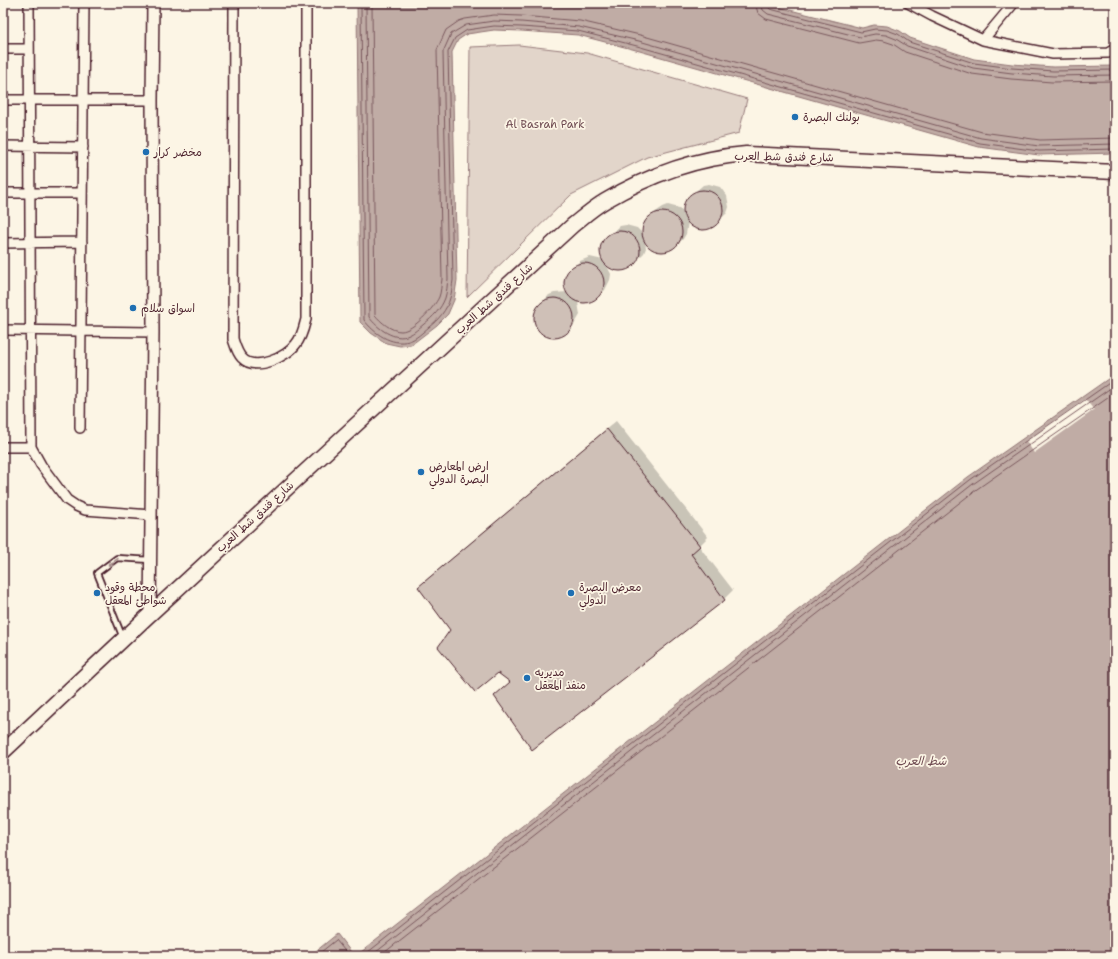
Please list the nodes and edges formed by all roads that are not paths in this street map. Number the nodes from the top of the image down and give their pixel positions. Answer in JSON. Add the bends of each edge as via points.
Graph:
{"nodes":[{"id":1,"x":29,"y":3,"type":"edge"},
{"id":2,"x":84,"y":3,"type":"edge"},
{"id":3,"x":153,"y":3,"type":"edge"},
{"id":4,"x":234,"y":3,"type":"edge"},
{"id":5,"x":306,"y":3,"type":"edge"},
{"id":6,"x":908,"y":3,"type":"edge"},
{"id":7,"x":1014,"y":3,"type":"edge"},
{"id":8,"x":983,"y":40,"type":"junction"},
{"id":9,"x":3,"y":48,"type":"edge"},
{"id":10,"x":29,"y":49,"type":"junction"},
{"id":11,"x":1115,"y":49,"type":"edge"},
{"id":12,"x":3,"y":100,"type":"edge"},
{"id":13,"x":30,"y":100,"type":"junction"},
{"id":14,"x":83,"y":100,"type":"junction"},
{"id":15,"x":152,"y":100,"type":"junction"},
{"id":16,"x":3,"y":146,"type":"edge"},
{"id":17,"x":30,"y":146,"type":"junction"},
{"id":18,"x":83,"y":147,"type":"junction"},
{"id":19,"x":1115,"y":172,"type":"edge"},
{"id":20,"x":3,"y":193,"type":"edge"},
{"id":21,"x":30,"y":193,"type":"junction"},
{"id":22,"x":82,"y":193,"type":"junction"},
{"id":23,"x":30,"y":242,"type":"junction"},
{"id":24,"x":82,"y":242,"type":"junction"},
{"id":25,"x":3,"y":243,"type":"edge"},
{"id":26,"x":3,"y":330,"type":"edge"},
{"id":27,"x":31,"y":331,"type":"junction"},
{"id":28,"x":81,"y":331,"type":"junction"},
{"id":29,"x":153,"y":332,"type":"junction"},
{"id":30,"x":80,"y":428,"type":"dead end"},
{"id":31,"x":3,"y":447,"type":"edge"},
{"id":32,"x":31,"y":447,"type":"junction"},
{"id":33,"x":151,"y":515,"type":"junction"},
{"id":34,"x":151,"y":560,"type":"junction"},
{"id":35,"x":150,"y":613,"type":"junction"},
{"id":36,"x":123,"y":639,"type":"junction"},
{"id":37,"x":3,"y":752,"type":"edge"}],
"edges":[{"from":1,"to":10,"type":"street"},
{"from":2,"to":14,"type":"street"},
{"from":3,"to":15,"type":"street"},
{"from":4,"to":5,"type":"street","via":[[233,339],[242,359],[253,364],[272,361],[285,355],[302,334],[306,319]]},
{"from":6,"to":8,"type":"street"},
{"from":7,"to":8,"type":"street"},
{"from":8,"to":11,"type":"street","via":[[1053,54],[1108,53]]},
{"from":9,"to":10,"type":"street"},
{"from":10,"to":13,"type":"street"},
{"from":12,"to":13,"type":"street"},
{"from":13,"to":14,"type":"street"},
{"from":13,"to":17,"type":"street"},
{"from":14,"to":15,"type":"street"},
{"from":14,"to":18,"type":"street"},
{"from":15,"to":29,"type":"street"},
{"from":16,"to":17,"type":"street"},
{"from":17,"to":18,"type":"street"},
{"from":17,"to":21,"type":"street"},
{"from":18,"to":22,"type":"street"},
{"from":19,"to":35,"type":"main road","name":"شارع فندق شط العرب","via":[[746,154],[710,159],[652,176],[604,202],[573,225]]},
{"from":20,"to":21,"type":"street"},
{"from":21,"to":22,"type":"street"},
{"from":21,"to":23,"type":"street"},
{"from":22,"to":24,"type":"street"},
{"from":23,"to":24,"type":"street"},
{"from":23,"to":25,"type":"street"},
{"from":23,"to":27,"type":"street"},
{"from":24,"to":28,"type":"street"},
{"from":26,"to":27,"type":"street"},
{"from":27,"to":28,"type":"street"},
{"from":27,"to":32,"type":"street"},
{"from":28,"to":29,"type":"street"},
{"from":28,"to":30,"type":"street"},
{"from":29,"to":33,"type":"street"},
{"from":31,"to":32,"type":"street"},
{"from":32,"to":33,"type":"street","via":[[67,500],[76,506],[86,510]]},
{"from":33,"to":34,"type":"street"},
{"from":34,"to":35,"type":"street"},
{"from":34,"to":36,"type":"lane","one_way":true,"via":[[117,558],[97,573]]},
{"from":35,"to":36,"type":"main road","name":"شارع فندق شط العرب"},
{"from":36,"to":37,"type":"main road","name":"شارع فندق شط العرب"}]}
